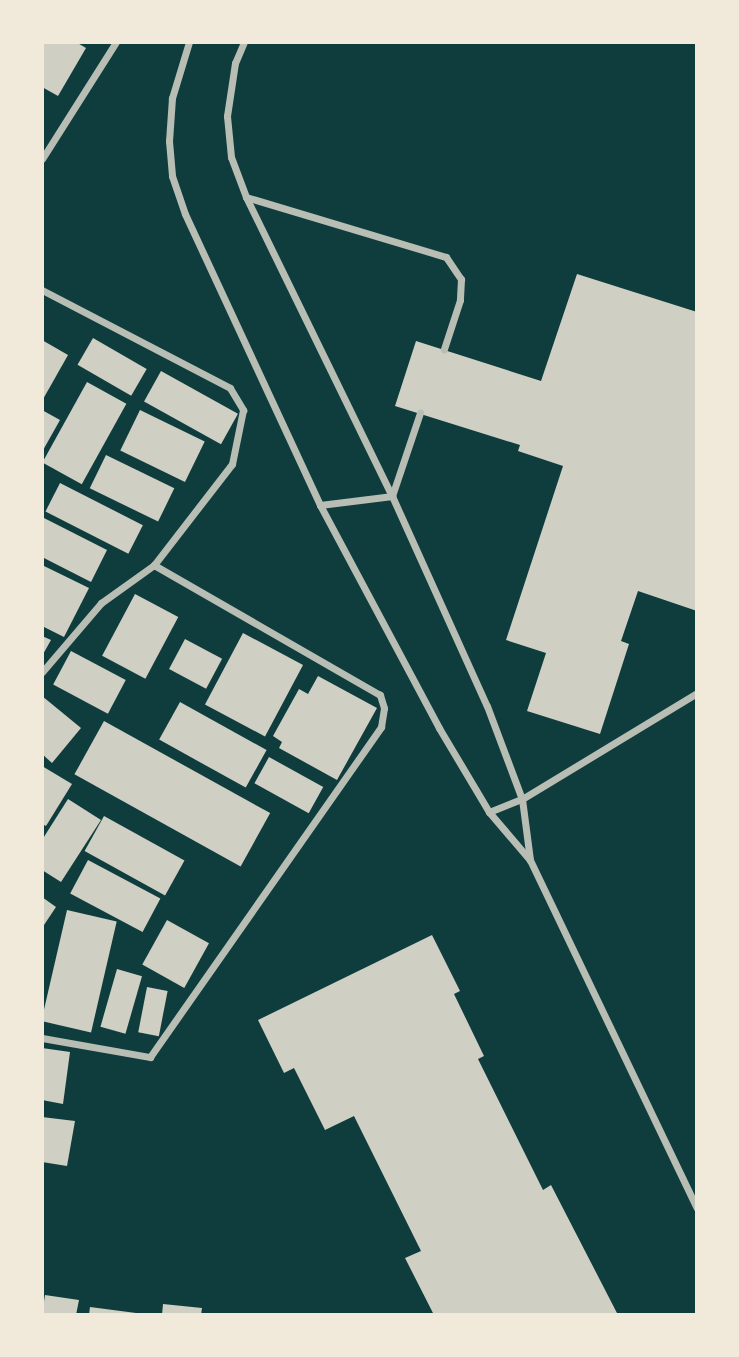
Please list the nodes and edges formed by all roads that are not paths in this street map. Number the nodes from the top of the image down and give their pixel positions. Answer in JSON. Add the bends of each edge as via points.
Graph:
{"nodes":[{"id":1,"x":116,"y":42,"type":"edge"},
{"id":2,"x":189,"y":42,"type":"edge"},
{"id":3,"x":244,"y":42,"type":"edge"},
{"id":4,"x":42,"y":159,"type":"edge"},
{"id":5,"x":246,"y":197,"type":"junction"},
{"id":6,"x":42,"y":290,"type":"edge"},
{"id":7,"x":444,"y":349,"type":"dead end"},
{"id":8,"x":420,"y":413,"type":"dead end"},
{"id":9,"x":391,"y":496,"type":"junction"},
{"id":10,"x":320,"y":505,"type":"junction"},
{"id":11,"x":154,"y":565,"type":"junction"},
{"id":12,"x":42,"y":672,"type":"edge"},
{"id":13,"x":697,"y":693,"type":"edge"},
{"id":14,"x":522,"y":799,"type":"junction"},
{"id":15,"x":489,"y":812,"type":"junction"},
{"id":16,"x":530,"y":860,"type":"junction"},
{"id":17,"x":42,"y":1038,"type":"edge"},
{"id":18,"x":697,"y":1208,"type":"edge"}],
"edges":[{"from":1,"to":4,"type":"street"},
{"from":2,"to":10,"type":"street","via":[[173,98],[172,176]]},
{"from":3,"to":5,"type":"street","via":[[234,63],[227,116],[231,157]]},
{"from":5,"to":7,"type":"street","via":[[446,257],[461,279],[460,300]]},
{"from":5,"to":9,"type":"street"},
{"from":6,"to":11,"type":"street","via":[[230,388],[243,410],[232,464]]},
{"from":8,"to":9,"type":"street"},
{"from":9,"to":10,"type":"street"},
{"from":9,"to":14,"type":"street","via":[[487,706]]},
{"from":10,"to":15,"type":"street"},
{"from":11,"to":12,"type":"street","via":[[101,603]]},
{"from":11,"to":17,"type":"street","via":[[380,695],[384,708],[381,727],[150,1057]]},
{"from":13,"to":14,"type":"street"},
{"from":14,"to":15,"type":"street"},
{"from":14,"to":16,"type":"street"},
{"from":15,"to":16,"type":"street"},
{"from":16,"to":18,"type":"street"}]}
